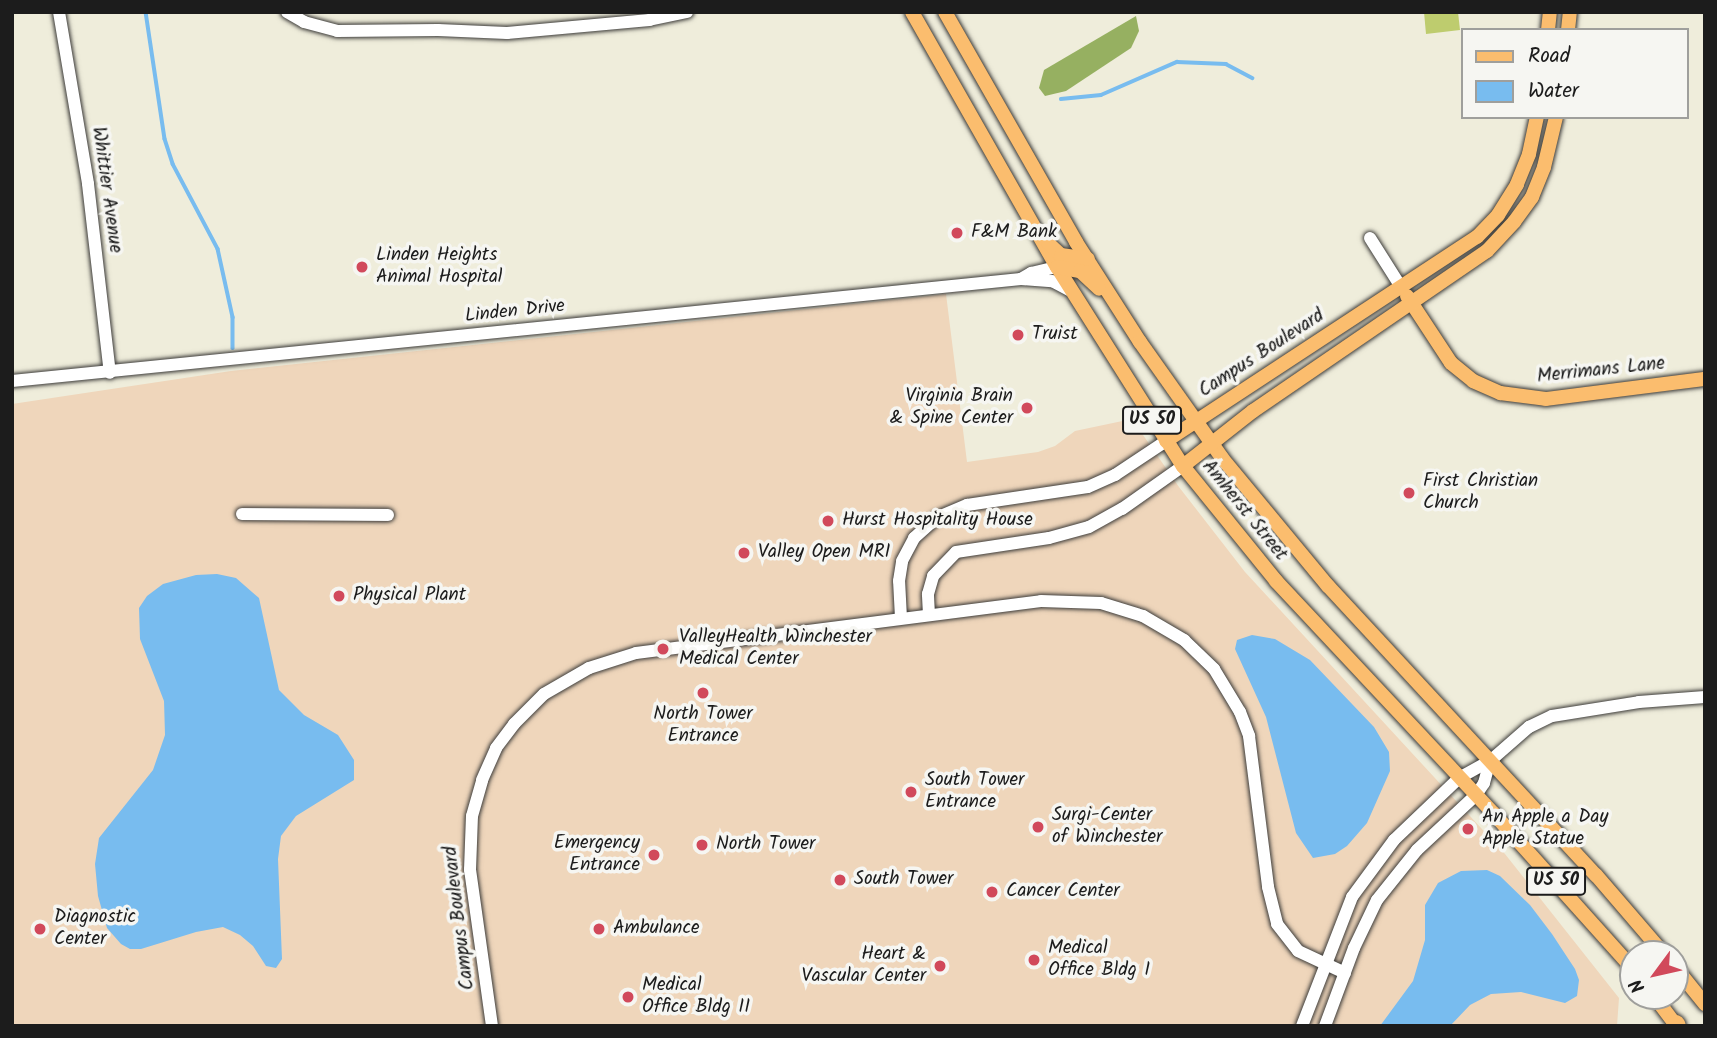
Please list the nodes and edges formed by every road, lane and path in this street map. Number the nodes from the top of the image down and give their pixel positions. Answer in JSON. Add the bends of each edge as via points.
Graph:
{"nodes":[{"id":1,"x":59,"y":12,"type":"edge"},
{"id":2,"x":287,"y":12,"type":"edge"},
{"id":3,"x":687,"y":12,"type":"edge"},
{"id":4,"x":912,"y":12,"type":"edge"},
{"id":5,"x":945,"y":12,"type":"edge"},
{"id":6,"x":1537,"y":119,"type":"edge"},
{"id":7,"x":1556,"y":119,"type":"edge"},
{"id":8,"x":1039,"y":235,"type":"junction"},
{"id":9,"x":1370,"y":237,"type":"dead end"},
{"id":10,"x":1088,"y":260,"type":"junction"},
{"id":11,"x":1058,"y":267,"type":"junction"},
{"id":12,"x":1021,"y":279,"type":"junction"},
{"id":13,"x":1401,"y":286,"type":"junction"},
{"id":14,"x":1073,"y":292,"type":"junction"},
{"id":15,"x":1412,"y":304,"type":"junction"},
{"id":16,"x":1119,"y":310,"type":"junction"},
{"id":17,"x":110,"y":373,"type":"junction"},
{"id":18,"x":1705,"y":379,"type":"edge"},
{"id":19,"x":12,"y":381,"type":"edge"},
{"id":20,"x":1195,"y":421,"type":"junction"},
{"id":21,"x":1166,"y":440,"type":"junction"},
{"id":22,"x":1211,"y":442,"type":"junction"},
{"id":23,"x":1183,"y":466,"type":"junction"},
{"id":24,"x":242,"y":514,"type":"dead end"},
{"id":25,"x":388,"y":515,"type":"dead end"},
{"id":26,"x":929,"y":615,"type":"junction"},
{"id":27,"x":901,"y":618,"type":"junction"},
{"id":28,"x":1705,"y":697,"type":"edge"},
{"id":29,"x":1490,"y":761,"type":"junction"},
{"id":30,"x":1459,"y":778,"type":"junction"},
{"id":31,"x":1476,"y":794,"type":"junction"},
{"id":32,"x":1651,"y":940,"type":"edge"},
{"id":33,"x":1619,"y":953,"type":"edge"},
{"id":34,"x":1324,"y":965,"type":"junction"},
{"id":35,"x":1345,"y":973,"type":"junction"},
{"id":36,"x":1689,"y":984,"type":"edge"},
{"id":37,"x":1705,"y":1004,"type":"edge"},
{"id":38,"x":1665,"y":1010,"type":"edge"},
{"id":39,"x":1677,"y":1025,"type":"edge"},
{"id":40,"x":492,"y":1026,"type":"edge"},
{"id":41,"x":1302,"y":1026,"type":"edge"},
{"id":42,"x":1325,"y":1026,"type":"edge"}],
"edges":[{"from":1,"to":17,"type":"street","name":"Whittier Avenue","via":[[88,184]]},
{"from":2,"to":3,"type":"street","via":[[337,31],[507,33],[636,22]]},
{"from":4,"to":8,"type":"main road","name":"Amherst Street","number":"US 50"},
{"from":5,"to":10,"type":"main road","name":"Amherst Street","number":"US 50"},
{"from":6,"to":13,"type":"main road","name":"Campus Boulevard","via":[[1530,154],[1498,215],[1477,237]]},
{"from":7,"to":15,"type":"main road","via":[[1532,197],[1514,222],[1488,251]]},
{"from":8,"to":10,"type":"main road","via":[[1061,255]]},
{"from":8,"to":11,"type":"main road","name":"Amherst Street","number":"US 50"},
{"from":9,"to":13,"type":"street","name":"Merrimans Lane"},
{"from":10,"to":16,"type":"main road","name":"Amherst Street","number":"US 50"},
{"from":11,"to":12,"type":"street","name":"Linden Drive"},
{"from":11,"to":14,"type":"main road","name":"Amherst Street","number":"US 50"},
{"from":11,"to":16,"type":"main road","via":[[1080,271]]},
{"from":12,"to":14,"type":"street","name":"Linden Drive","via":[[1052,281]]},
{"from":12,"to":17,"type":"street","name":"Linden Drive"},
{"from":13,"to":15,"type":"main road","name":"Merrimans Lane"},
{"from":13,"to":20,"type":"main road","name":"Campus Boulevard"},
{"from":14,"to":21,"type":"main road","name":"Amherst Street","number":"US 50"},
{"from":15,"to":18,"type":"main road","name":"Merrimans Lane","via":[[1451,363],[1472,381],[1500,393],[1546,399]]},
{"from":15,"to":22,"type":"main road"},
{"from":16,"to":20,"type":"main road","name":"Amherst Street","number":"US 50"},
{"from":17,"to":19,"type":"street","name":"Linden Drive"},
{"from":20,"to":21,"type":"main road","name":"Campus Boulevard"},
{"from":20,"to":22,"type":"main road","name":"Amherst Street","number":"US 50"},
{"from":21,"to":23,"type":"main road","name":"Amherst Street","number":"US 50"},
{"from":21,"to":27,"type":"street","name":"Campus Boulevard","via":[[1115,475],[1088,487],[967,505],[936,517],[914,538],[902,561]]},
{"from":22,"to":23,"type":"main road"},
{"from":22,"to":29,"type":"main road","name":"Amherst Street","number":"US 50","via":[[1328,586]]},
{"from":23,"to":26,"type":"street","via":[[1089,527],[956,552],[933,576]]},
{"from":23,"to":30,"type":"main road","name":"Amherst Street","number":"US 50","via":[[1276,580]]},
{"from":24,"to":25,"type":"street"},
{"from":26,"to":27,"type":"street","name":"Campus Boulevard"},
{"from":26,"to":34,"type":"street","name":"Campus Boulevard","via":[[1041,601],[1083,601],[1132,611],[1184,640],[1227,688],[1249,736],[1277,924],[1298,951]]},
{"from":27,"to":40,"type":"street","name":"Campus Boulevard","via":[[622,656],[566,679],[530,707],[490,761],[470,830],[470,870]]},
{"from":28,"to":29,"type":"street","via":[[1552,716],[1529,727]]},
{"from":29,"to":30,"type":"street"},
{"from":29,"to":31,"type":"street"},
{"from":29,"to":32,"type":"main road","name":"Amherst Street","number":"US 50"},
{"from":30,"to":31,"type":"main road","name":"Amherst Street","number":"US 50"},
{"from":30,"to":34,"type":"street","via":[[1370,869],[1340,922]]},
{"from":31,"to":33,"type":"main road","name":"Amherst Street","number":"US 50"},
{"from":31,"to":35,"type":"street","via":[[1395,875],[1368,917]]},
{"from":34,"to":35,"type":"street","name":"Campus Boulevard"},
{"from":34,"to":41,"type":"street"},
{"from":35,"to":42,"type":"street"},
{"from":36,"to":37,"type":"main road"},
{"from":38,"to":39,"type":"main road"}]}
